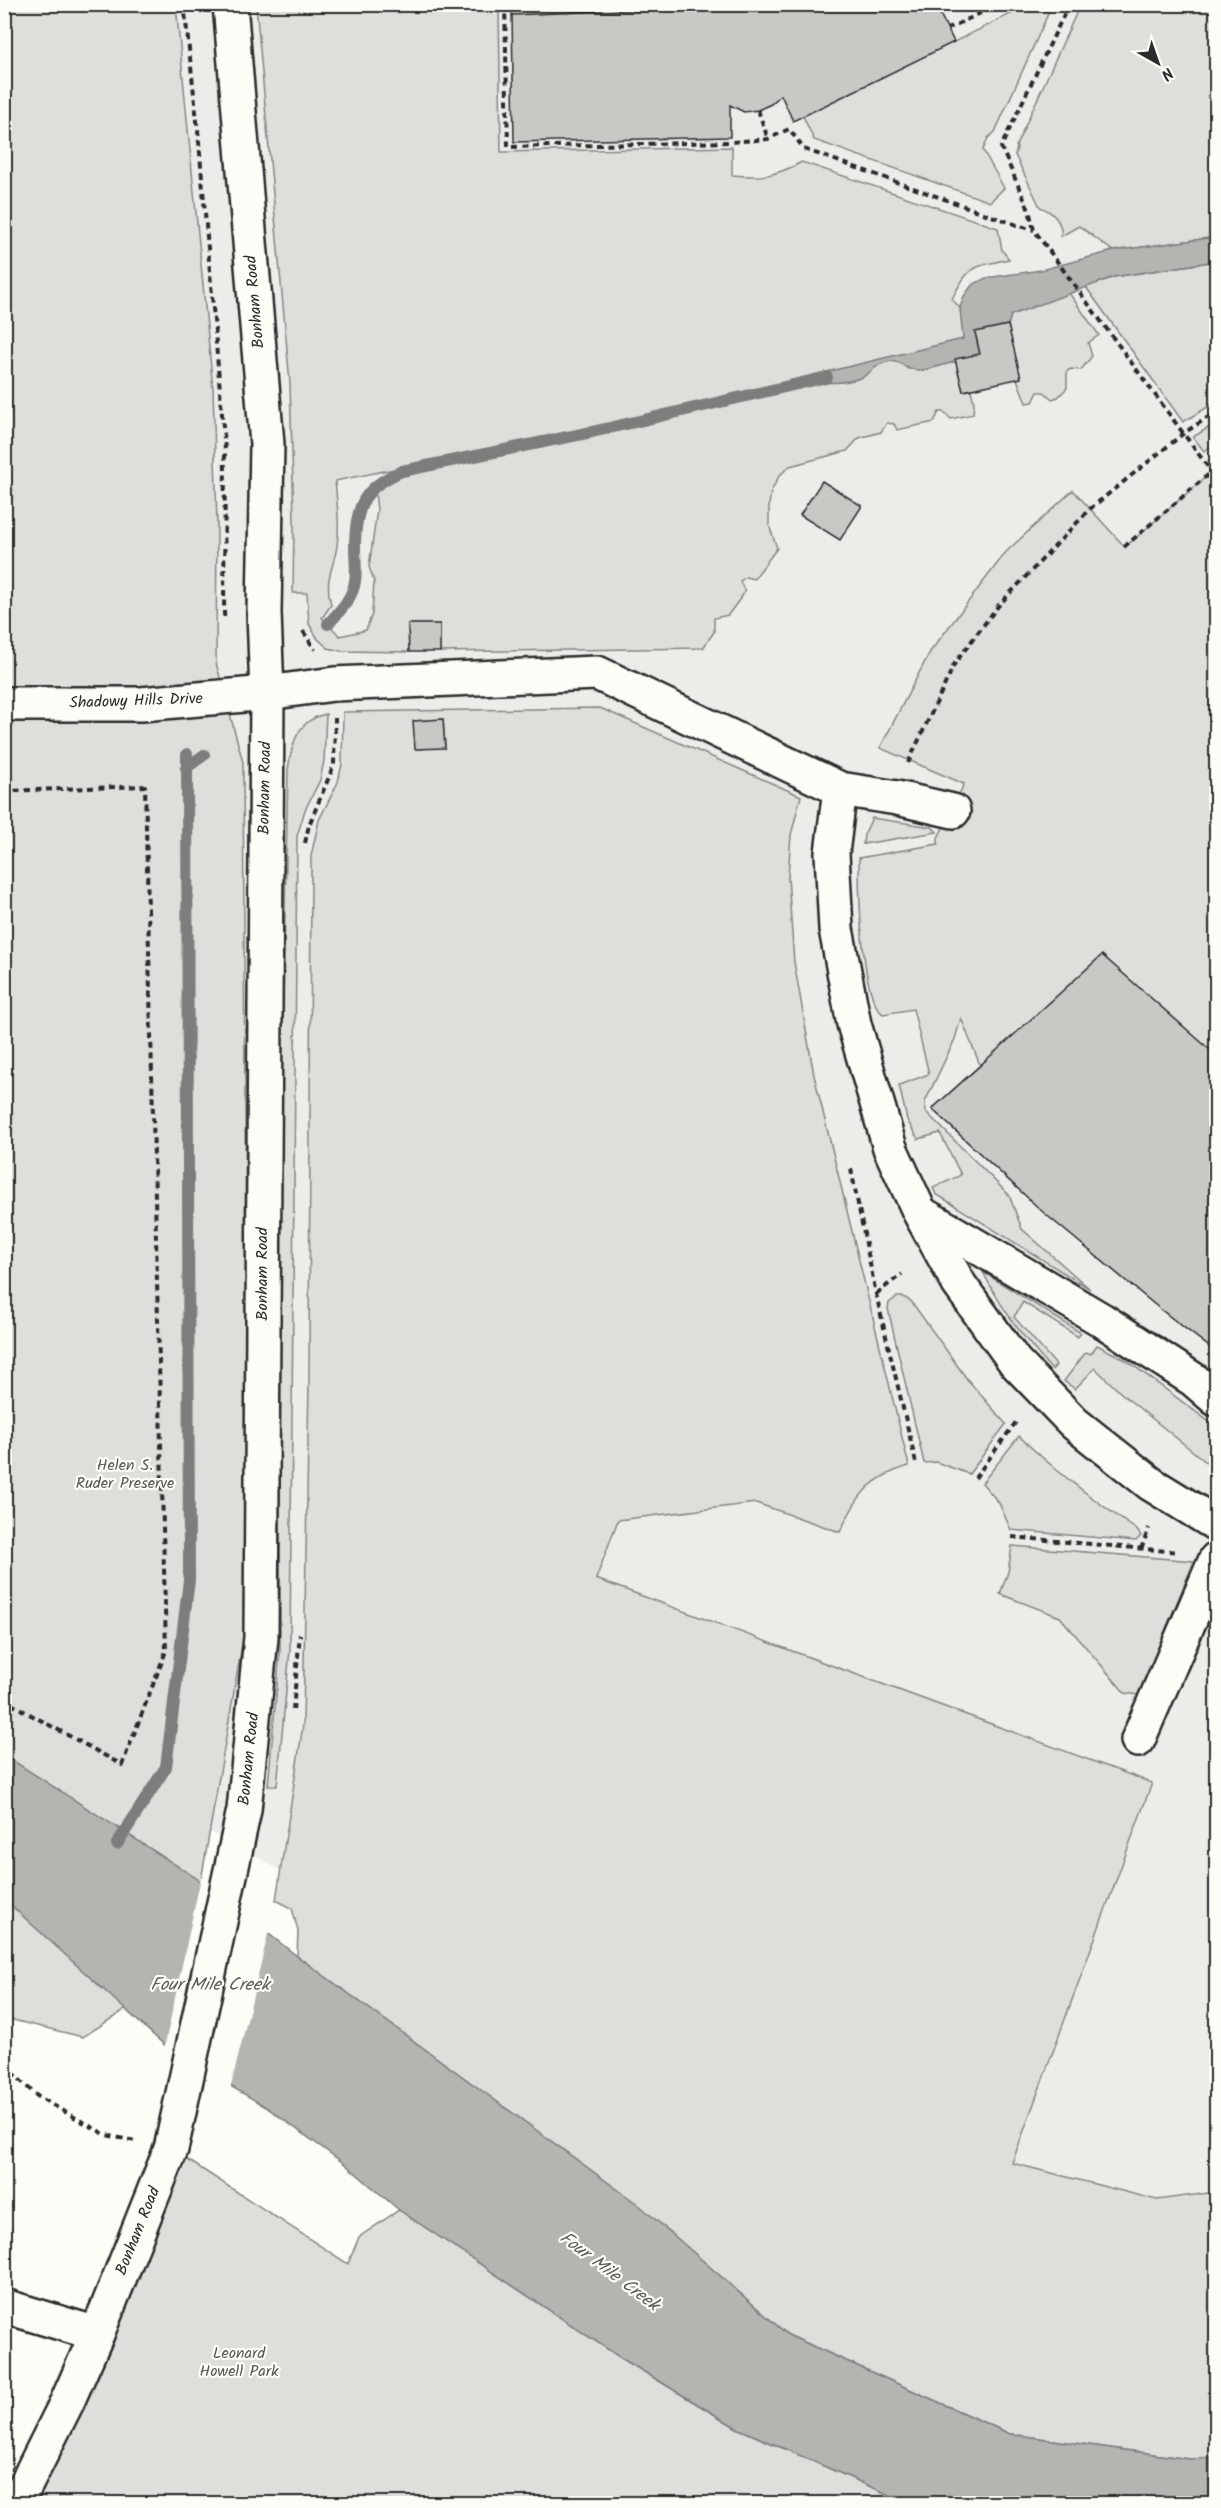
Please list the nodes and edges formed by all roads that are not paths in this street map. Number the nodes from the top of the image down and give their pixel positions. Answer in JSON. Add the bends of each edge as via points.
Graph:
{"nodes":[{"id":1,"x":230,"y":4,"type":"edge"},
{"id":2,"x":267,"y":693,"type":"junction"},
{"id":3,"x":4,"y":704,"type":"edge"},
{"id":4,"x":840,"y":789,"type":"junction"},
{"id":5,"x":953,"y":811,"type":"dead end"},
{"id":6,"x":920,"y":1213,"type":"junction"},
{"id":7,"x":1216,"y":1399,"type":"edge"},
{"id":8,"x":1216,"y":1524,"type":"edge"},
{"id":9,"x":1216,"y":1559,"type":"edge"},
{"id":10,"x":1138,"y":1740,"type":"dead end"},
{"id":11,"x":4,"y":2306,"type":"edge"},
{"id":12,"x":98,"y":2334,"type":"junction"},
{"id":13,"x":16,"y":2504,"type":"edge"}],
"edges":[{"from":1,"to":2,"type":"street","name":"Bonham Road","via":[[267,444]]},
{"from":2,"to":3,"type":"street","name":"Shadowy Hills Drive","via":[[141,704]]},
{"from":2,"to":4,"type":"street","name":"Shadowy Hills Drive","via":[[334,684],[597,673]]},
{"from":2,"to":12,"type":"street","name":"Bonham Road","via":[[261,1637],[244,1810],[171,2149]]},
{"from":4,"to":5,"type":"street","name":"Shadowy Hills Drive"},
{"from":4,"to":6,"type":"street","via":[[831,853],[836,929],[854,1024],[890,1148]]},
{"from":6,"to":7,"type":"street","via":[[1102,1320],[1194,1380]]},
{"from":6,"to":8,"type":"street","via":[[959,1284],[1015,1362],[1074,1424],[1151,1484]]},
{"from":9,"to":10,"type":"street"},
{"from":11,"to":12,"type":"street"},
{"from":12,"to":13,"type":"street","name":"Bonham Road"}]}
